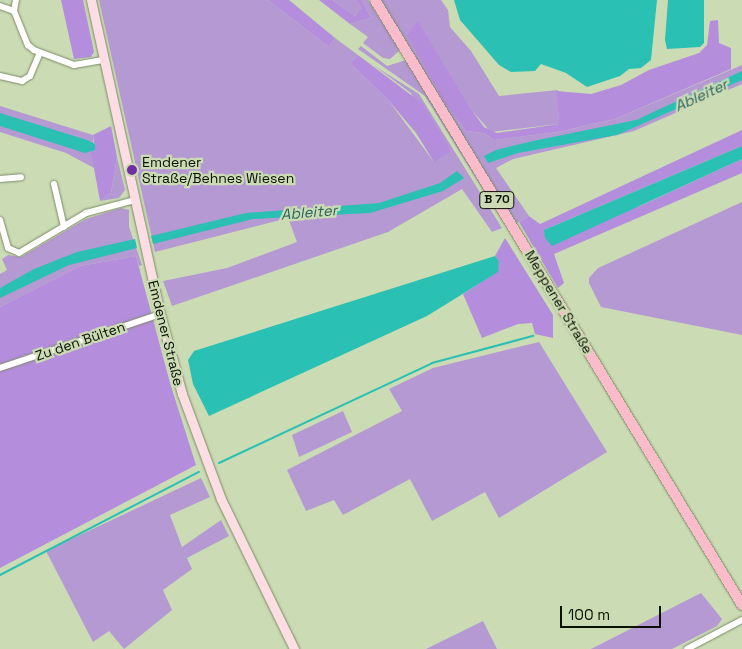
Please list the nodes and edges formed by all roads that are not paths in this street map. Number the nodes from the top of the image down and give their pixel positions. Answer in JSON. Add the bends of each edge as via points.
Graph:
{"nodes":[{"id":1,"x":16,"y":0,"type":"edge"},
{"id":2,"x":91,"y":0,"type":"edge"},
{"id":3,"x":375,"y":0,"type":"edge"},
{"id":4,"x":0,"y":6,"type":"edge"},
{"id":5,"x":14,"y":11,"type":"junction"},
{"id":6,"x":40,"y":53,"type":"junction"},
{"id":7,"x":104,"y":60,"type":"junction"},
{"id":8,"x":0,"y":76,"type":"edge"},
{"id":9,"x":21,"y":177,"type":"dead end"},
{"id":10,"x":0,"y":179,"type":"edge"},
{"id":11,"x":54,"y":184,"type":"dead end"},
{"id":12,"x":135,"y":200,"type":"junction"},
{"id":13,"x":0,"y":220,"type":"edge"},
{"id":14,"x":64,"y":227,"type":"junction"},
{"id":15,"x":160,"y":314,"type":"junction"},
{"id":16,"x":0,"y":368,"type":"edge"},
{"id":17,"x":742,"y":605,"type":"edge"},
{"id":18,"x":742,"y":620,"type":"edge"},
{"id":19,"x":294,"y":649,"type":"edge"},
{"id":20,"x":686,"y":649,"type":"edge"}],
"edges":[{"from":1,"to":5,"type":"street"},
{"from":2,"to":7,"type":"street","name":"Emdener Straße"},
{"from":3,"to":17,"type":"main road","name":"Meppener Straße","number":"B 70"},
{"from":4,"to":5,"type":"street"},
{"from":5,"to":6,"type":"street","via":[[28,45]]},
{"from":6,"to":7,"type":"street","via":[[74,65]]},
{"from":6,"to":8,"type":"street","via":[[30,76],[22,81]]},
{"from":7,"to":12,"type":"street","name":"Emdener Straße"},
{"from":9,"to":10,"type":"street"},
{"from":11,"to":14,"type":"street"},
{"from":12,"to":14,"type":"street","via":[[104,205]]},
{"from":12,"to":15,"type":"street","name":"Emdener Straße"},
{"from":13,"to":14,"type":"street","via":[[4,242],[16,253],[24,252]]},
{"from":15,"to":16,"type":"street","name":"Zu den Bülten"},
{"from":15,"to":19,"type":"street","name":"Emdener Straße","via":[[204,459]]},
{"from":18,"to":20,"type":"street"}]}
